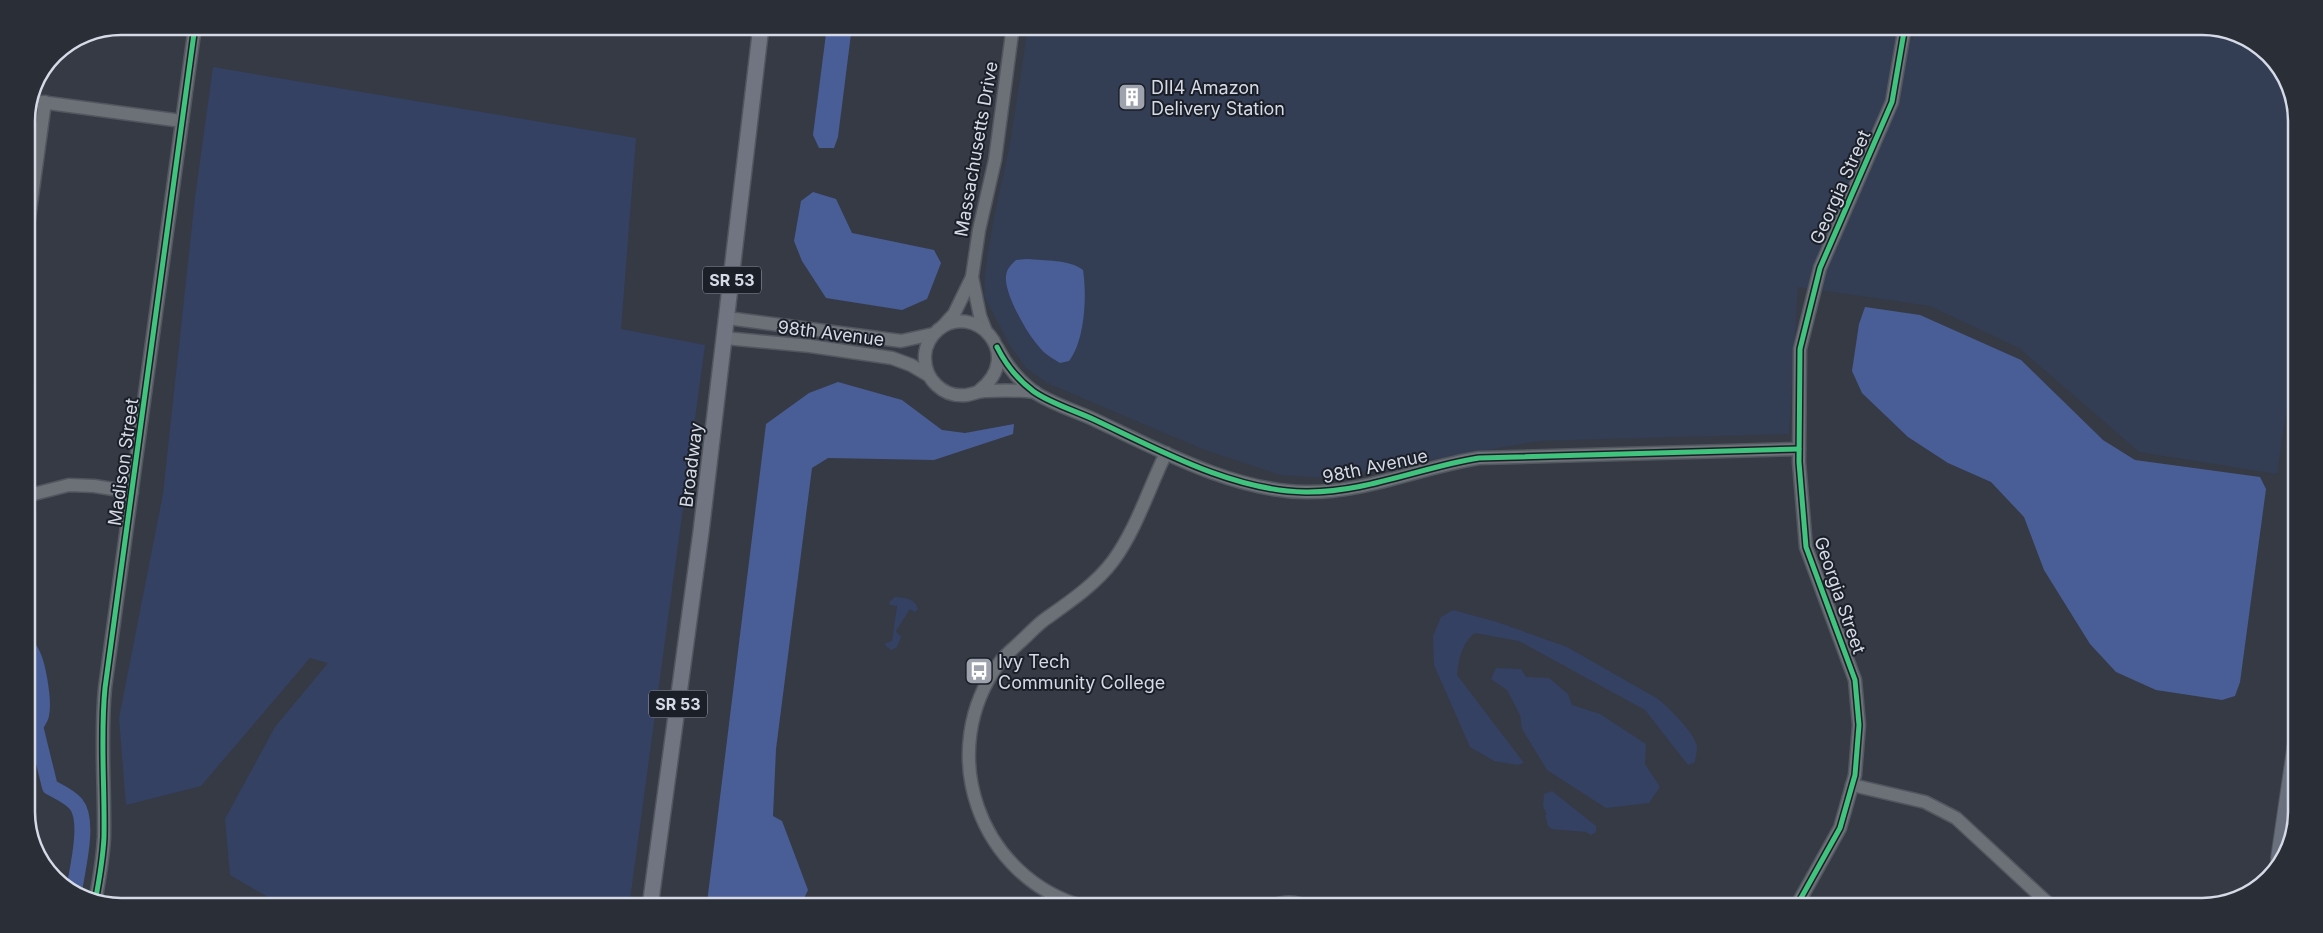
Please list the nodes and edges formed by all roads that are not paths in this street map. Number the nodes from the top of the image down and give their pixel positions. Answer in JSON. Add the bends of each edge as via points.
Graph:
{"nodes":[{"id":1,"x":194,"y":35,"type":"edge"},
{"id":2,"x":761,"y":35,"type":"edge"},
{"id":3,"x":1012,"y":35,"type":"edge"},
{"id":4,"x":1903,"y":35,"type":"edge"},
{"id":5,"x":39,"y":102,"type":"edge"},
{"id":6,"x":182,"y":121,"type":"junction"},
{"id":7,"x":35,"y":144,"type":"edge"},
{"id":8,"x":972,"y":277,"type":"junction"},
{"id":9,"x":727,"y":318,"type":"junction"},
{"id":10,"x":984,"y":329,"type":"junction"},
{"id":11,"x":937,"y":331,"type":"junction"},
{"id":12,"x":725,"y":338,"type":"junction"},
{"id":13,"x":997,"y":347,"type":"junction"},
{"id":14,"x":928,"y":375,"type":"junction"},
{"id":15,"x":979,"y":391,"type":"junction"},
{"id":16,"x":1035,"y":392,"type":"junction"},
{"id":17,"x":1799,"y":449,"type":"junction"},
{"id":18,"x":1166,"y":453,"type":"junction"},
{"id":19,"x":132,"y":492,"type":"junction"},
{"id":20,"x":35,"y":494,"type":"edge"},
{"id":21,"x":1852,"y":785,"type":"junction"},
{"id":22,"x":2288,"y":804,"type":"edge"},
{"id":23,"x":2283,"y":839,"type":"edge"},
{"id":24,"x":97,"y":894,"type":"edge"},
{"id":25,"x":651,"y":898,"type":"edge"},
{"id":26,"x":1061,"y":898,"type":"edge"},
{"id":27,"x":1801,"y":898,"type":"edge"},
{"id":28,"x":2042,"y":898,"type":"edge"}],
"edges":[{"from":1,"to":6,"type":"street","name":"Madison Street"},
{"from":2,"to":9,"type":"main road","name":"Broadway","number":"SR 53"},
{"from":3,"to":8,"type":"street","name":"Massachusetts Drive","via":[[995,160]]},
{"from":4,"to":17,"type":"street","name":"Georgia Street","via":[[1892,102],[1820,268],[1800,349]]},
{"from":5,"to":6,"type":"street"},
{"from":5,"to":7,"type":"street"},
{"from":6,"to":19,"type":"street","name":"Madison Street"},
{"from":8,"to":10,"type":"street"},
{"from":8,"to":11,"type":"street","via":[[954,314]]},
{"from":9,"to":11,"type":"street","name":"98th Avenue","via":[[901,341]]},
{"from":9,"to":12,"type":"main road","name":"Broadway","number":"SR 53"},
{"from":10,"to":11,"type":"street","name":"98th Avenue","via":[[963,321]]},
{"from":10,"to":13,"type":"street","name":"98th Avenue"},
{"from":11,"to":14,"type":"street","via":[[925,354]]},
{"from":12,"to":14,"type":"street","name":"98th Avenue","via":[[892,358]]},
{"from":12,"to":25,"type":"main road","name":"Broadway","number":"SR 53"},
{"from":13,"to":15,"type":"street","via":[[999,360],[996,372]]},
{"from":13,"to":16,"type":"street","name":"98th Avenue","via":[[1005,362]]},
{"from":14,"to":15,"type":"street","name":"98th Avenue","via":[[945,392],[968,395]]},
{"from":15,"to":16,"type":"street","name":"98th Avenue"},
{"from":16,"to":18,"type":"street","name":"98th Avenue"},
{"from":17,"to":18,"type":"street","name":"98th Avenue","via":[[1479,458],[1336,491],[1305,492],[1248,484]]},
{"from":17,"to":21,"type":"street","name":"Georgia Street","via":[[1806,547],[1855,680],[1859,725]]},
{"from":18,"to":26,"type":"street","via":[[1126,541],[1112,562],[1001,661],[975,711],[970,779],[981,818],[1000,852],[1025,876]]},
{"from":19,"to":20,"type":"street","via":[[69,486]]},
{"from":19,"to":24,"type":"street","name":"Madison Street","via":[[101,723],[104,840]]},
{"from":21,"to":27,"type":"street","name":"Georgia Street","via":[[1840,828]]},
{"from":21,"to":28,"type":"street","via":[[1925,802],[1956,818]]},
{"from":22,"to":23,"type":"highway"}]}
